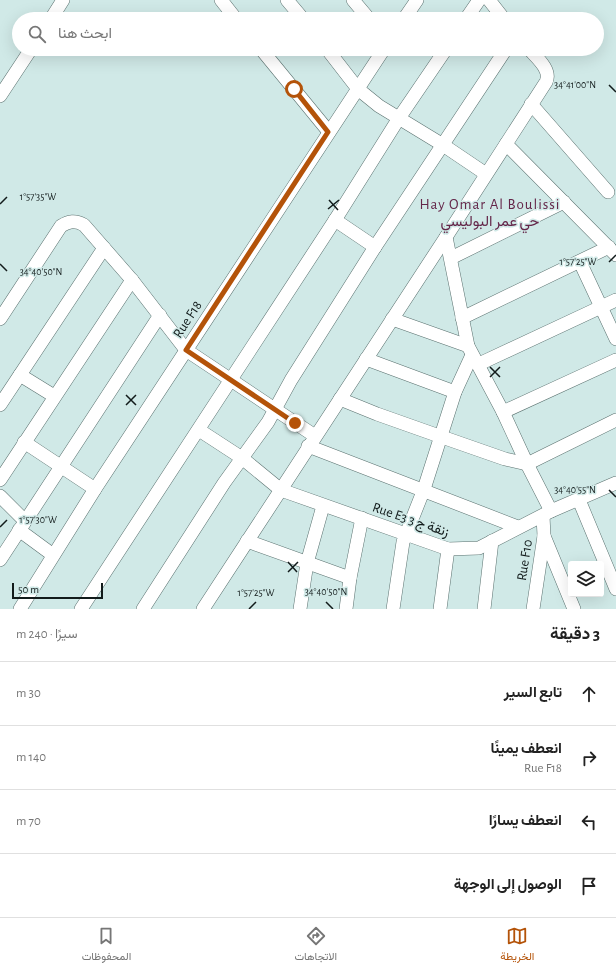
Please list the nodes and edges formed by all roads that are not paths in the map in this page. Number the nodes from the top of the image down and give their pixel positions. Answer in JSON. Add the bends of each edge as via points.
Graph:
{"nodes":[{"id":1,"x":64,"y":0,"type":"edge"},
{"id":2,"x":221,"y":0,"type":"edge"},
{"id":3,"x":287,"y":0,"type":"edge"},
{"id":4,"x":353,"y":0,"type":"edge"},
{"id":5,"x":417,"y":0,"type":"edge"},
{"id":6,"x":479,"y":0,"type":"edge"},
{"id":7,"x":489,"y":0,"type":"edge"},
{"id":8,"x":56,"y":12,"type":"edge"},
{"id":9,"x":230,"y":12,"type":"edge"},
{"id":10,"x":297,"y":12,"type":"edge"},
{"id":11,"x":363,"y":12,"type":"edge"},
{"id":12,"x":409,"y":12,"type":"edge"},
{"id":13,"x":471,"y":12,"type":"edge"},
{"id":14,"x":498,"y":12,"type":"edge"},
{"id":15,"x":26,"y":56,"type":"edge"},
{"id":16,"x":267,"y":56,"type":"edge"},
{"id":17,"x":332,"y":56,"type":"edge"},
{"id":18,"x":379,"y":56,"type":"edge"},
{"id":19,"x":441,"y":56,"type":"edge"},
{"id":20,"x":501,"y":56,"type":"edge"},
{"id":21,"x":534,"y":56,"type":"edge"},
{"id":22,"x":358,"y":89,"type":"junction"},
{"id":23,"x":0,"y":96,"type":"edge"},
{"id":24,"x":532,"y":104,"type":"junction"},
{"id":25,"x":399,"y":118,"type":"junction"},
{"id":26,"x":328,"y":132,"type":"junction"},
{"id":27,"x":506,"y":144,"type":"junction"},
{"id":28,"x":443,"y":145,"type":"junction"},
{"id":29,"x":486,"y":174,"type":"junction"},
{"id":30,"x":608,"y":192,"type":"dead end"},
{"id":31,"x":564,"y":202,"type":"junction"},
{"id":32,"x":335,"y":220,"type":"junction"},
{"id":33,"x":446,"y":237,"type":"junction"},
{"id":34,"x":375,"y":247,"type":"junction"},
{"id":35,"x":104,"y":248,"type":"junction"},
{"id":36,"x":613,"y":251,"type":"edge"},
{"id":37,"x":451,"y":258,"type":"junction"},
{"id":38,"x":580,"y":262,"type":"junction"},
{"id":39,"x":132,"y":280,"type":"junction"},
{"id":40,"x":616,"y":300,"type":"edge"},
{"id":41,"x":601,"y":307,"type":"junction"},
{"id":42,"x":160,"y":315,"type":"junction"},
{"id":43,"x":462,"y":318,"type":"junction"},
{"id":44,"x":0,"y":319,"type":"edge"},
{"id":45,"x":392,"y":319,"type":"junction"},
{"id":46,"x":616,"y":339,"type":"edge"},
{"id":47,"x":186,"y":350,"type":"junction"},
{"id":48,"x":473,"y":355,"type":"junction"},
{"id":49,"x":366,"y":360,"type":"junction"},
{"id":50,"x":616,"y":360,"type":"edge"},
{"id":51,"x":20,"y":375,"type":"junction"},
{"id":52,"x":231,"y":380,"type":"junction"},
{"id":53,"x":455,"y":392,"type":"junction"},
{"id":54,"x":54,"y":396,"type":"junction"},
{"id":55,"x":340,"y":399,"type":"junction"},
{"id":56,"x":0,"y":405,"type":"edge"},
{"id":57,"x":275,"y":410,"type":"junction"},
{"id":58,"x":503,"y":412,"type":"junction"},
{"id":59,"x":616,"y":420,"type":"edge"},
{"id":60,"x":199,"y":430,"type":"junction"},
{"id":61,"x":442,"y":437,"type":"junction"},
{"id":62,"x":311,"y":441,"type":"junction"},
{"id":63,"x":24,"y":442,"type":"junction"},
{"id":64,"x":242,"y":458,"type":"junction"},
{"id":65,"x":527,"y":464,"type":"junction"},
{"id":66,"x":61,"y":466,"type":"junction"},
{"id":67,"x":0,"y":480,"type":"edge"},
{"id":68,"x":616,"y":483,"type":"edge"},
{"id":69,"x":95,"y":489,"type":"junction"},
{"id":70,"x":424,"y":489,"type":"junction"},
{"id":71,"x":281,"y":490,"type":"junction"},
{"id":72,"x":0,"y":496,"type":"edge"},
{"id":73,"x":579,"y":500,"type":"junction"},
{"id":74,"x":323,"y":506,"type":"junction"},
{"id":75,"x":547,"y":513,"type":"junction"},
{"id":76,"x":362,"y":518,"type":"junction"},
{"id":77,"x":22,"y":526,"type":"junction"},
{"id":78,"x":518,"y":527,"type":"junction"},
{"id":79,"x":405,"y":534,"type":"junction"},
{"id":80,"x":544,"y":536,"type":"junction"},
{"id":81,"x":247,"y":541,"type":"junction"},
{"id":82,"x":492,"y":541,"type":"junction"},
{"id":83,"x":4,"y":543,"type":"edge"},
{"id":84,"x":448,"y":549,"type":"junction"},
{"id":85,"x":53,"y":555,"type":"junction"},
{"id":86,"x":0,"y":560,"type":"edge"},
{"id":87,"x":307,"y":563,"type":"junction"},
{"id":88,"x":350,"y":578,"type":"junction"},
{"id":89,"x":616,"y":589,"type":"edge"},
{"id":90,"x":20,"y":609,"type":"edge"},
{"id":91,"x":81,"y":609,"type":"edge"},
{"id":92,"x":143,"y":609,"type":"edge"},
{"id":93,"x":203,"y":609,"type":"edge"},
{"id":94,"x":300,"y":609,"type":"edge"},
{"id":95,"x":346,"y":609,"type":"edge"},
{"id":96,"x":393,"y":609,"type":"edge"},
{"id":97,"x":440,"y":609,"type":"edge"},
{"id":98,"x":484,"y":609,"type":"edge"},
{"id":99,"x":532,"y":609,"type":"edge"},
{"id":100,"x":574,"y":609,"type":"edge"}],
"edges":[{"from":1,"to":8,"type":"street"},
{"from":2,"to":9,"type":"street"},
{"from":3,"to":10,"type":"street"},
{"from":4,"to":11,"type":"street"},
{"from":5,"to":12,"type":"street"},
{"from":6,"to":13,"type":"street"},
{"from":7,"to":14,"type":"street"},
{"from":15,"to":23,"type":"street"},
{"from":16,"to":26,"type":"street"},
{"from":17,"to":22,"type":"street"},
{"from":18,"to":22,"type":"street","name":"Rue F18"},
{"from":19,"to":25,"type":"street"},
{"from":20,"to":28,"type":"street"},
{"from":21,"to":24,"type":"street","via":[[548,75]]},
{"from":22,"to":25,"type":"street"},
{"from":22,"to":26,"type":"street","name":"Rue F18"},
{"from":24,"to":27,"type":"street"},
{"from":24,"to":30,"type":"street"},
{"from":25,"to":28,"type":"street"},
{"from":25,"to":32,"type":"street"},
{"from":26,"to":47,"type":"street","name":"Rue F18"},
{"from":27,"to":29,"type":"street"},
{"from":27,"to":31,"type":"street"},
{"from":28,"to":29,"type":"street"},
{"from":28,"to":34,"type":"street"},
{"from":29,"to":33,"type":"street"},
{"from":31,"to":36,"type":"street"},
{"from":31,"to":37,"type":"street"},
{"from":32,"to":34,"type":"street"},
{"from":32,"to":52,"type":"street"},
{"from":33,"to":37,"type":"street"},
{"from":33,"to":45,"type":"street"},
{"from":34,"to":57,"type":"street","via":[[291,380]]},
{"from":35,"to":39,"type":"street"},
{"from":35,"to":44,"type":"street","via":[[84,225],[78,221],[68,221],[61,226]]},
{"from":35,"to":51,"type":"street"},
{"from":36,"to":38,"type":"street"},
{"from":37,"to":43,"type":"street"},
{"from":38,"to":41,"type":"street"},
{"from":38,"to":43,"type":"street"},
{"from":39,"to":42,"type":"street"},
{"from":39,"to":54,"type":"street"},
{"from":40,"to":41,"type":"street"},
{"from":41,"to":46,"type":"street"},
{"from":41,"to":48,"type":"street"},
{"from":42,"to":47,"type":"street"},
{"from":42,"to":66,"type":"street"},
{"from":43,"to":48,"type":"street"},
{"from":45,"to":48,"type":"street"},
{"from":45,"to":49,"type":"street"},
{"from":47,"to":52,"type":"street"},
{"from":47,"to":69,"type":"street","name":"Rue F18"},
{"from":48,"to":53,"type":"street"},
{"from":48,"to":58,"type":"street"},
{"from":49,"to":53,"type":"street"},
{"from":49,"to":55,"type":"street"},
{"from":50,"to":58,"type":"street"},
{"from":51,"to":54,"type":"street"},
{"from":51,"to":56,"type":"street"},
{"from":52,"to":57,"type":"street"},
{"from":52,"to":60,"type":"street"},
{"from":53,"to":61,"type":"street"},
{"from":54,"to":63,"type":"street"},
{"from":55,"to":61,"type":"street"},
{"from":55,"to":62,"type":"street"},
{"from":57,"to":62,"type":"street"},
{"from":57,"to":64,"type":"street"},
{"from":58,"to":65,"type":"street"},
{"from":59,"to":65,"type":"street"},
{"from":60,"to":64,"type":"street","name":"Rue E3 زنقة ج 3"},
{"from":60,"to":91,"type":"street"},
{"from":61,"to":65,"type":"street"},
{"from":61,"to":70,"type":"street"},
{"from":62,"to":70,"type":"street"},
{"from":62,"to":71,"type":"street"},
{"from":63,"to":66,"type":"street"},
{"from":63,"to":67,"type":"street"},
{"from":64,"to":71,"type":"street","name":"Rue E3 زنقة ج 3"},
{"from":64,"to":92,"type":"street"},
{"from":65,"to":75,"type":"street"},
{"from":66,"to":69,"type":"street"},
{"from":66,"to":77,"type":"street"},
{"from":68,"to":73,"type":"street","name":"Rue E3 زنقة ج 3"},
{"from":69,"to":85,"type":"street","name":"Rue F18"},
{"from":70,"to":78,"type":"street"},
{"from":70,"to":79,"type":"street"},
{"from":71,"to":74,"type":"street","name":"Rue E3 زنقة ج 3"},
{"from":71,"to":81,"type":"street"},
{"from":72,"to":77,"type":"street"},
{"from":73,"to":75,"type":"street","name":"Rue E3 زنقة ج 3"},
{"from":73,"to":89,"type":"street"},
{"from":74,"to":76,"type":"street","name":"Rue E3 زنقة ج 3"},
{"from":74,"to":87,"type":"street"},
{"from":75,"to":78,"type":"street","name":"Rue E3 زنقة ج 3"},
{"from":75,"to":80,"type":"street","name":"Rue F10"},
{"from":76,"to":79,"type":"street","name":"Rue E3 زنقة ج 3"},
{"from":76,"to":88,"type":"street"},
{"from":77,"to":83,"type":"street"},
{"from":77,"to":85,"type":"street"},
{"from":78,"to":82,"type":"street","name":"Rue E3 زنقة ج 3"},
{"from":79,"to":84,"type":"street","name":"Rue E3 زنقة ج 3"},
{"from":79,"to":96,"type":"street"},
{"from":80,"to":99,"type":"street","name":"Rue F10"},
{"from":80,"to":100,"type":"street"},
{"from":81,"to":87,"type":"street"},
{"from":81,"to":93,"type":"street"},
{"from":82,"to":84,"type":"street","name":"Rue E3 زنقة ج 3","via":[[475,549]]},
{"from":82,"to":98,"type":"street"},
{"from":83,"to":86,"type":"street"},
{"from":84,"to":97,"type":"street"},
{"from":85,"to":90,"type":"street","name":"Rue F18"},
{"from":87,"to":88,"type":"street"},
{"from":87,"to":94,"type":"street"},
{"from":88,"to":95,"type":"street"}]}
